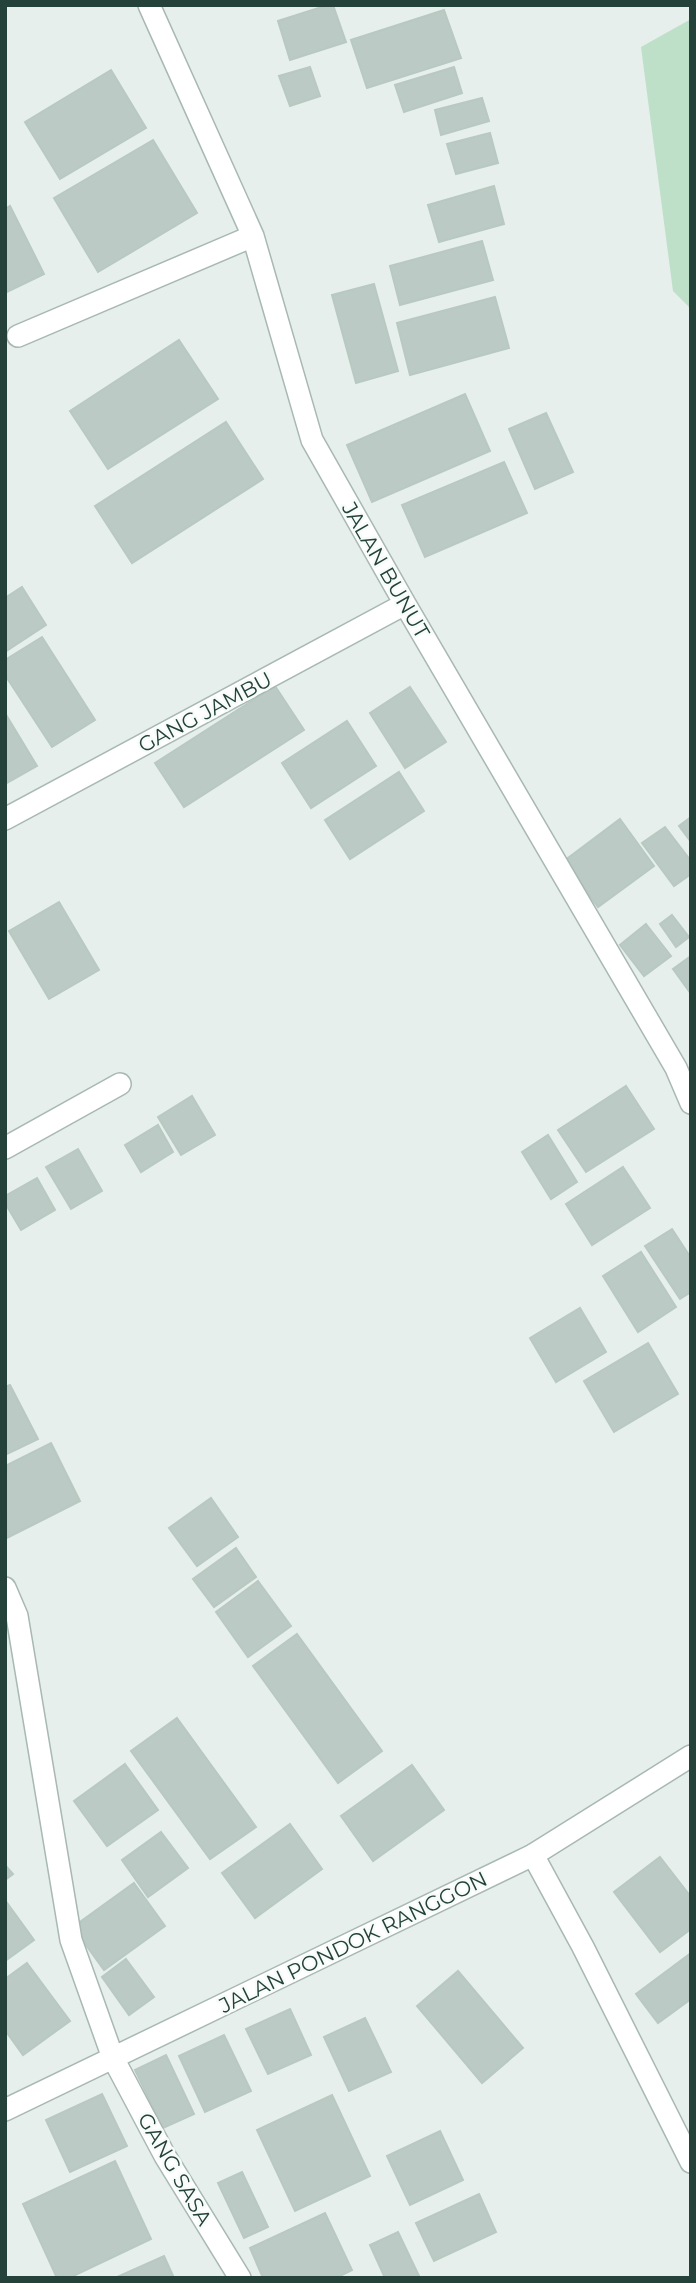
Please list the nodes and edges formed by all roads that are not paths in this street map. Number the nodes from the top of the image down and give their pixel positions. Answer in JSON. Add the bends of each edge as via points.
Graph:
{"nodes":[{"id":1,"x":149,"y":5,"type":"edge"},
{"id":2,"x":253,"y":236,"type":"junction"},
{"id":3,"x":18,"y":336,"type":"dead end"},
{"id":4,"x":405,"y":604,"type":"junction"},
{"id":5,"x":5,"y":819,"type":"edge"},
{"id":6,"x":120,"y":1084,"type":"dead end"},
{"id":7,"x":691,"y":1103,"type":"edge"},
{"id":8,"x":5,"y":1148,"type":"edge"},
{"id":9,"x":5,"y":1588,"type":"edge"},
{"id":10,"x":691,"y":1756,"type":"edge"},
{"id":11,"x":533,"y":1855,"type":"junction"},
{"id":12,"x":113,"y":2058,"type":"junction"},
{"id":13,"x":5,"y":2110,"type":"edge"},
{"id":14,"x":691,"y":2162,"type":"edge"},
{"id":15,"x":240,"y":2278,"type":"edge"}],
"edges":[{"from":1,"to":2,"type":"street","name":"JALAN BUNUT"},
{"from":2,"to":3,"type":"street"},
{"from":2,"to":4,"type":"street","name":"JALAN BUNUT","via":[[312,440]]},
{"from":4,"to":5,"type":"street","name":"GANG JAMBU"},
{"from":4,"to":7,"type":"street","name":"JALAN BUNUT","via":[[676,1068]]},
{"from":6,"to":8,"type":"street"},
{"from":9,"to":12,"type":"street","name":"GANG SASA","via":[[17,1616],[71,1940]]},
{"from":10,"to":11,"type":"street","name":"JALAN PONDOK RANGGON"},
{"from":11,"to":12,"type":"street","name":"JALAN PONDOK RANGGON"},
{"from":11,"to":14,"type":"street"},
{"from":12,"to":13,"type":"street","name":"JALAN PONDOK RANGGON"},
{"from":12,"to":15,"type":"street","name":"GANG SASA","via":[[165,2156]]}]}
